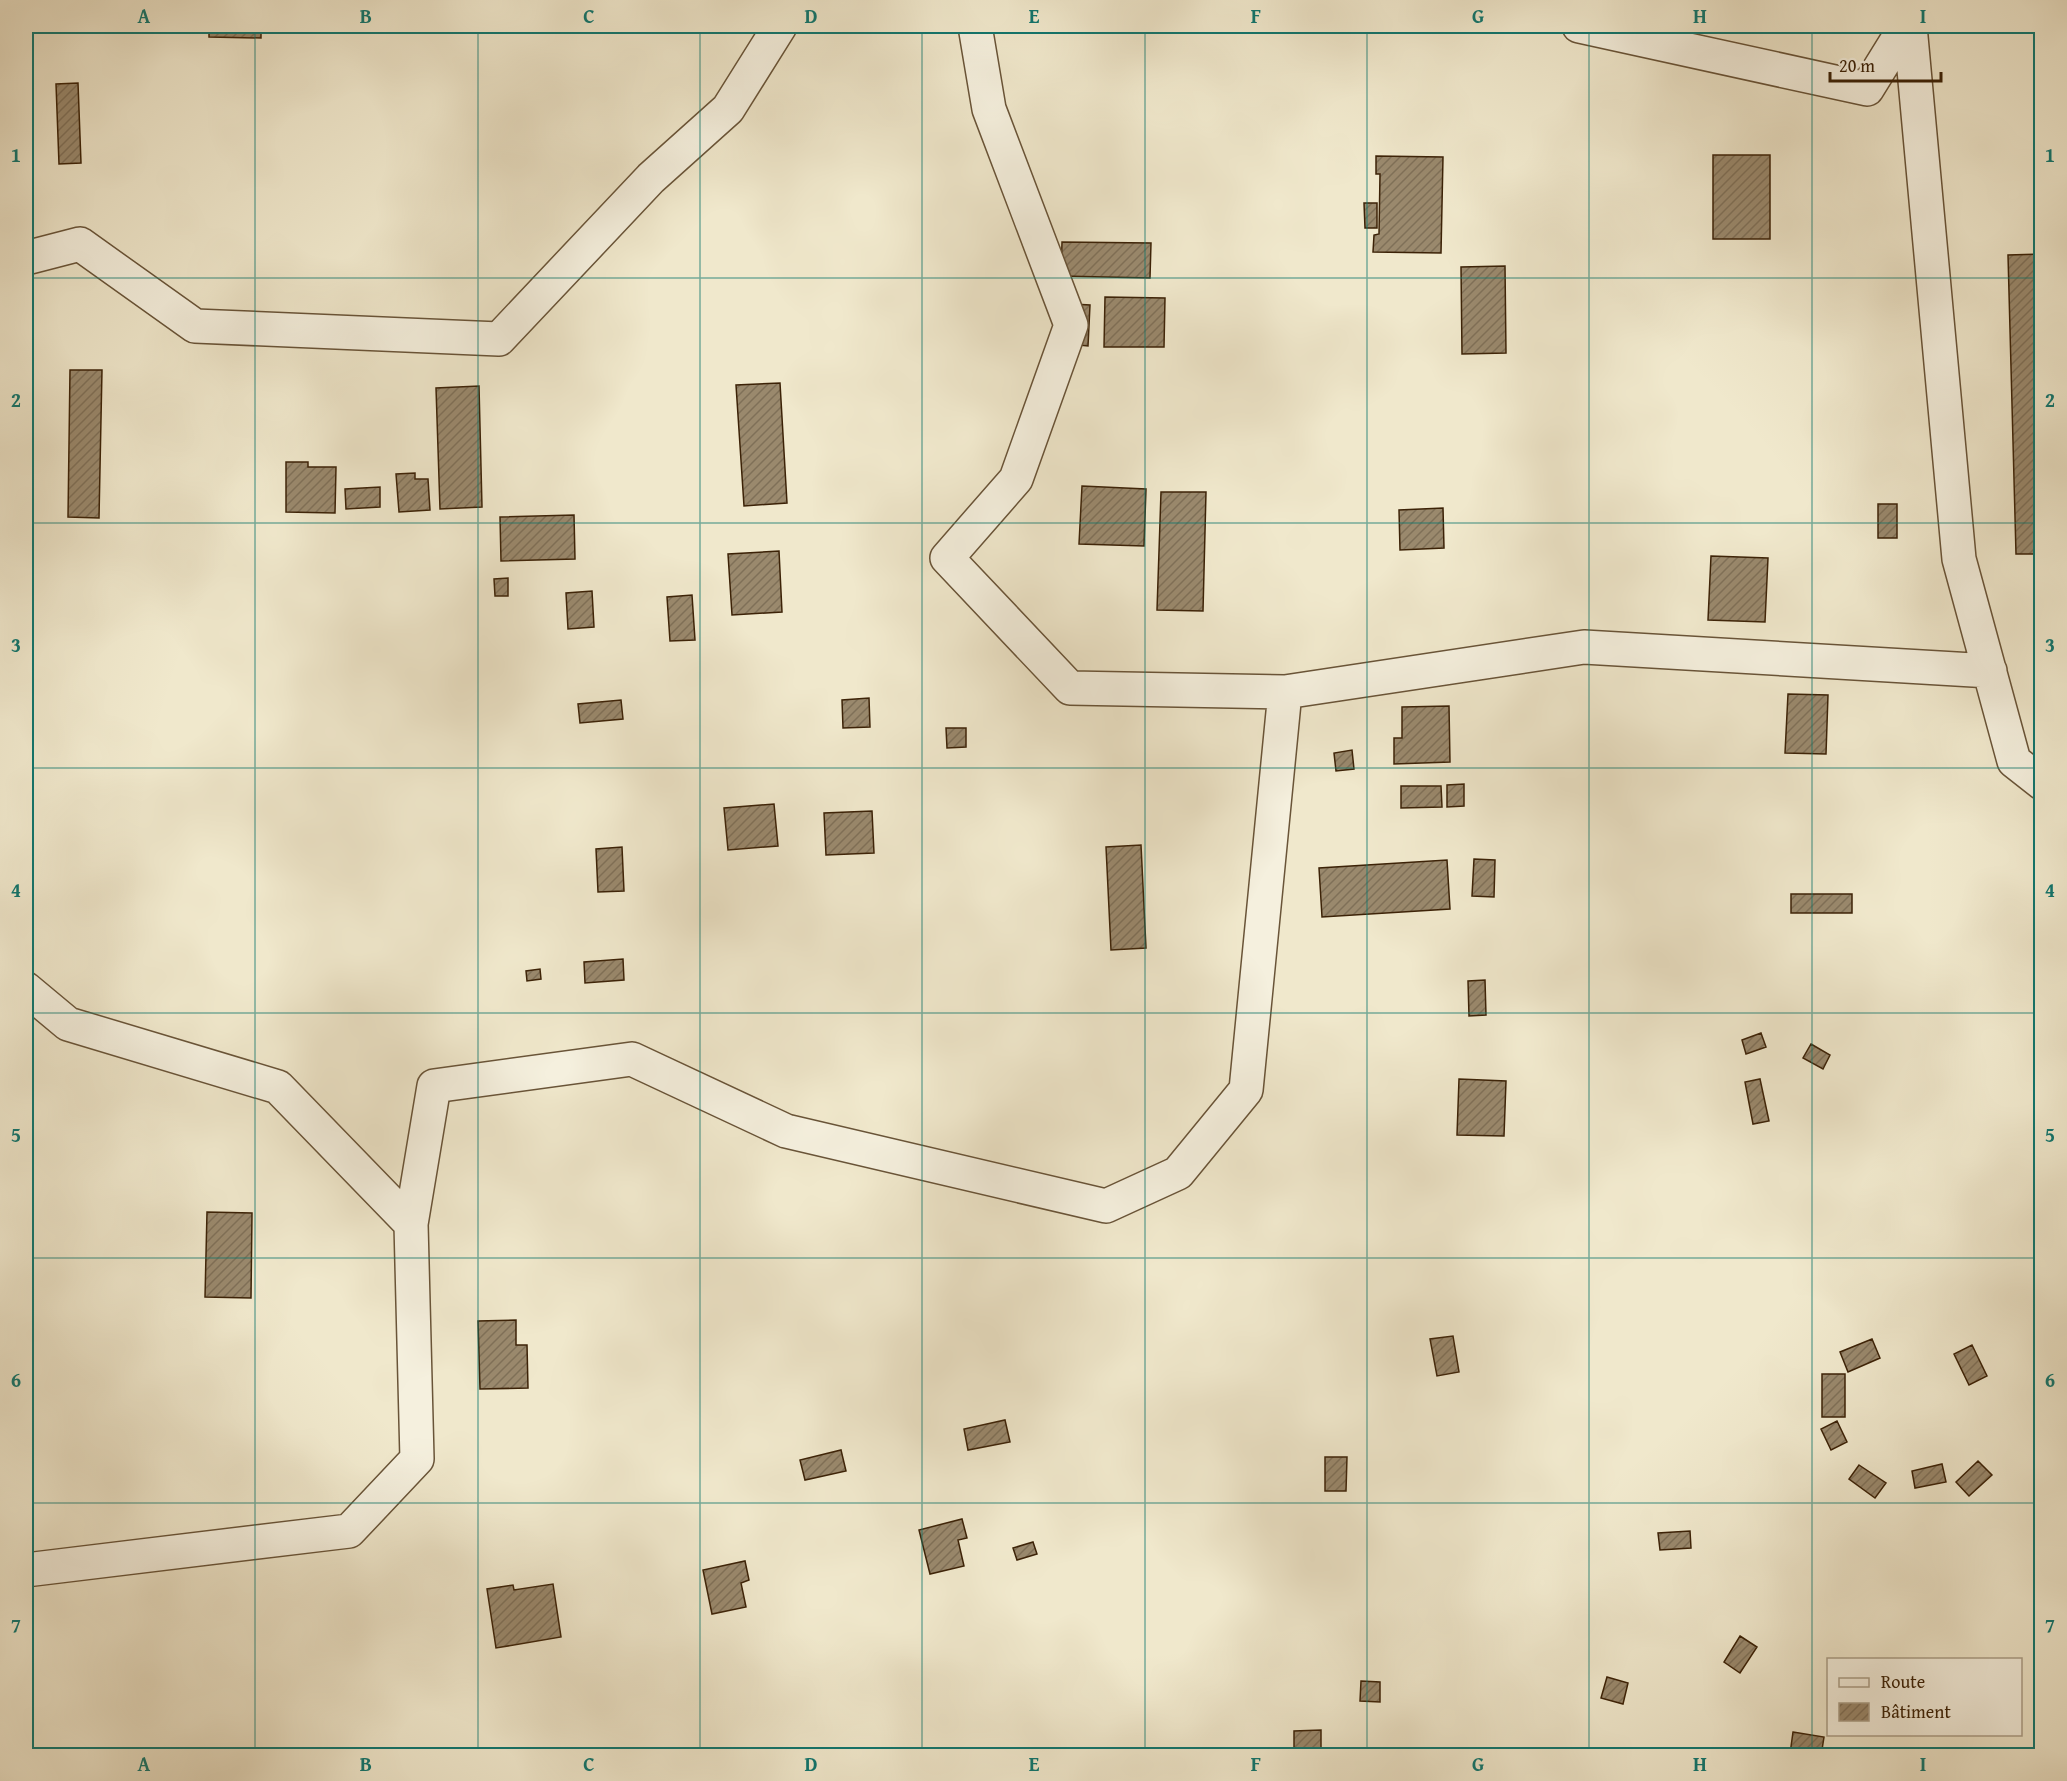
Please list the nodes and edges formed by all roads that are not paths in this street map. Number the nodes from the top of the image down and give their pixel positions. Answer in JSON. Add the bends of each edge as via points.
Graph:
{"nodes":[{"id":1,"x":780,"y":26,"type":"edge"},
{"id":2,"x":975,"y":26,"type":"edge"},
{"id":3,"x":1579,"y":26,"type":"edge"},
{"id":4,"x":1908,"y":26,"type":"edge"},
{"id":5,"x":26,"y":258,"type":"edge"},
{"id":6,"x":1990,"y":671,"type":"junction"},
{"id":7,"x":1285,"y":692,"type":"junction"},
{"id":8,"x":2042,"y":783,"type":"edge"},
{"id":9,"x":26,"y":989,"type":"edge"},
{"id":10,"x":411,"y":1224,"type":"junction"},
{"id":11,"x":26,"y":1570,"type":"edge"}],
"edges":[{"from":1,"to":5,"type":"street","via":[[728,109],[651,178],[499,339],[195,326],[80,244]]},
{"from":2,"to":7,"type":"street","via":[[989,109],[1071,325],[1016,479],[947,558],[1070,688]]},
{"from":3,"to":4,"type":"street","via":[[1866,89]]},
{"from":4,"to":6,"type":"street","via":[[1959,559]]},
{"from":6,"to":7,"type":"street","via":[[1584,647]]},
{"from":6,"to":8,"type":"street","via":[[2014,761]]},
{"from":7,"to":10,"type":"street","via":[[1246,1090],[1178,1173],[1106,1206],[786,1131],[632,1059],[434,1086]]},
{"from":9,"to":10,"type":"street","via":[[68,1024],[278,1087]]},
{"from":10,"to":11,"type":"street","via":[[417,1459],[349,1531]]}]}
